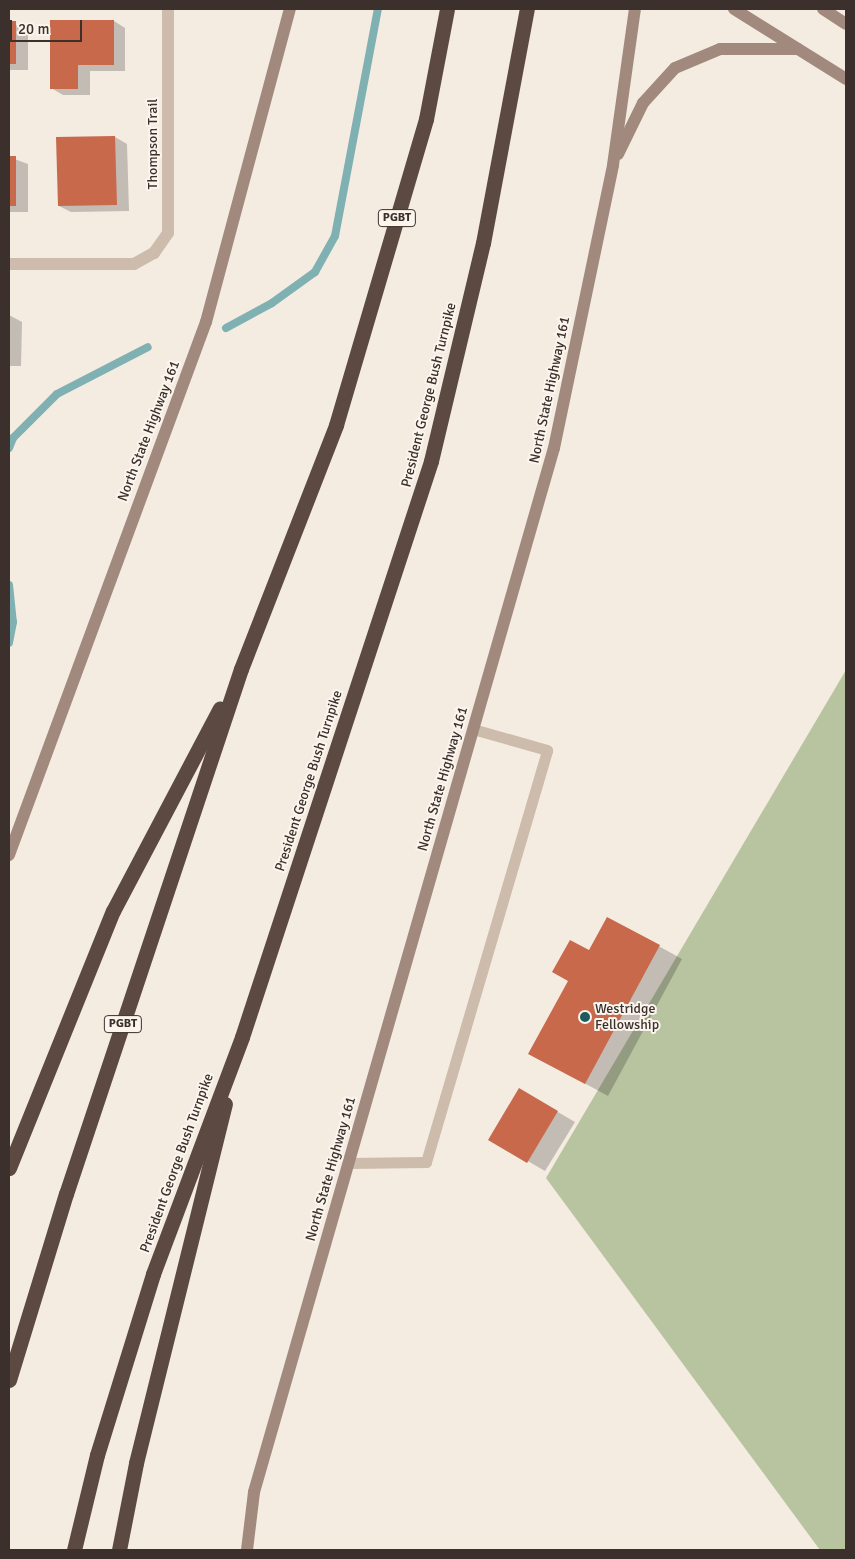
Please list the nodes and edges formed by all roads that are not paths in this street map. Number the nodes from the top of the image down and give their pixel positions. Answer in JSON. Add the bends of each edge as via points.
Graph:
{"nodes":[{"id":1,"x":168,"y":9,"type":"edge"},
{"id":2,"x":290,"y":9,"type":"edge"},
{"id":3,"x":447,"y":9,"type":"edge"},
{"id":4,"x":527,"y":9,"type":"edge"},
{"id":5,"x":635,"y":9,"type":"edge"},
{"id":6,"x":734,"y":9,"type":"edge"},
{"id":7,"x":823,"y":9,"type":"edge"},
{"id":8,"x":846,"y":24,"type":"edge"},
{"id":9,"x":798,"y":50,"type":"junction"},
{"id":10,"x":846,"y":79,"type":"edge"},
{"id":11,"x":613,"y":165,"type":"junction"},
{"id":12,"x":9,"y":264,"type":"edge"},
{"id":13,"x":241,"y":669,"type":"junction"},
{"id":14,"x":473,"y":729,"type":"junction"},
{"id":15,"x":9,"y":856,"type":"edge"},
{"id":16,"x":242,"y":1037,"type":"junction"},
{"id":17,"x":349,"y":1163,"type":"junction"},
{"id":18,"x":9,"y":1168,"type":"edge"},
{"id":19,"x":9,"y":1380,"type":"edge"},
{"id":20,"x":74,"y":1550,"type":"edge"},
{"id":21,"x":119,"y":1550,"type":"edge"},
{"id":22,"x":247,"y":1550,"type":"edge"}],
"edges":[{"from":1,"to":12,"type":"street","name":"Thompson Trail","via":[[168,233],[154,253],[134,264]]},
{"from":2,"to":15,"type":"main road","name":"North State Highway 161","via":[[206,322]]},
{"from":3,"to":13,"type":"highway","number":"PGBT","via":[[426,119],[336,424]]},
{"from":4,"to":16,"type":"highway","name":"President George Bush Turnpike","via":[[483,243],[431,461]]},
{"from":5,"to":11,"type":"main road","name":"North State Highway 161"},
{"from":6,"to":9,"type":"main road"},
{"from":7,"to":8,"type":"main road"},
{"from":9,"to":10,"type":"main road"},
{"from":9,"to":11,"type":"main road","via":[[720,50],[675,68],[643,103]]},
{"from":11,"to":14,"type":"main road","name":"North State Highway 161","via":[[554,448]]},
{"from":13,"to":18,"type":"highway","via":[[113,911]]},
{"from":13,"to":19,"type":"highway","number":"PGBT","via":[[66,1194]]},
{"from":14,"to":17,"type":"main road","name":"North State Highway 161"},
{"from":14,"to":17,"type":"lane","via":[[547,750],[426,1162]]},
{"from":16,"to":20,"type":"highway","name":"President George Bush Turnpike","via":[[153,1274],[97,1455]]},
{"from":16,"to":21,"type":"highway","via":[[136,1463]]},
{"from":17,"to":22,"type":"main road","name":"North State Highway 161","via":[[254,1492]]}]}
